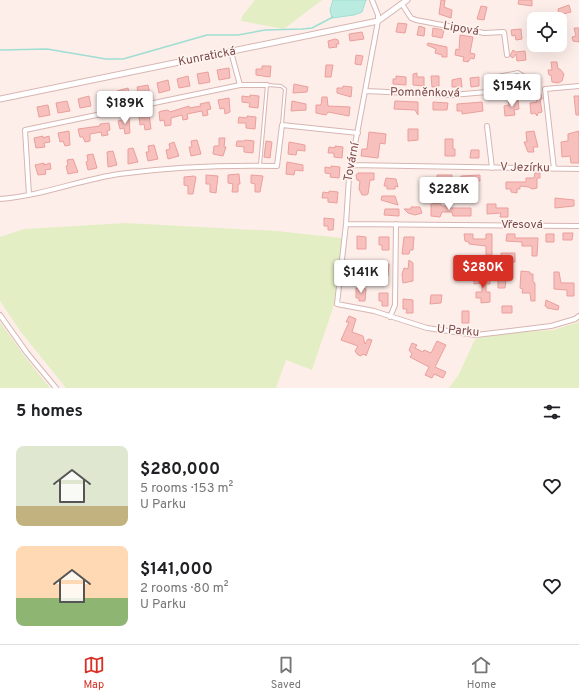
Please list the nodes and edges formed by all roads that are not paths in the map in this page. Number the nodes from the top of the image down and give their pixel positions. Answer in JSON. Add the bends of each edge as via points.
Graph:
{"nodes":[{"id":1,"x":372,"y":0,"type":"edge"},
{"id":2,"x":407,"y":0,"type":"edge"},
{"id":3,"x":402,"y":4,"type":"junction"},
{"id":4,"x":378,"y":21,"type":"junction"},
{"id":5,"x":231,"y":52,"type":"junction"},
{"id":6,"x":507,"y":55,"type":"dead end"},
{"id":7,"x":240,"y":85,"type":"junction"},
{"id":8,"x":267,"y":85,"type":"junction"},
{"id":9,"x":579,"y":86,"type":"edge"},
{"id":10,"x":366,"y":91,"type":"junction"},
{"id":11,"x":487,"y":92,"type":"joint"},
{"id":12,"x":525,"y":93,"type":"dead end"},
{"id":13,"x":0,"y":99,"type":"edge"},
{"id":14,"x":282,"y":125,"type":"junction"},
{"id":15,"x":487,"y":126,"type":"dead end"},
{"id":16,"x":358,"y":133,"type":"junction"},
{"id":17,"x":351,"y":164,"type":"junction"},
{"id":18,"x":260,"y":166,"type":"junction"},
{"id":19,"x":492,"y":168,"type":"junction"},
{"id":20,"x":554,"y":169,"type":"junction"},
{"id":21,"x":579,"y":169,"type":"edge"},
{"id":22,"x":29,"y":196,"type":"junction"},
{"id":23,"x":0,"y":199,"type":"edge"},
{"id":24,"x":346,"y":224,"type":"junction"},
{"id":25,"x":396,"y":224,"type":"junction"},
{"id":26,"x":579,"y":226,"type":"edge"},
{"id":27,"x":337,"y":304,"type":"joint"},
{"id":28,"x":0,"y":315,"type":"edge"},
{"id":29,"x":579,"y":316,"type":"edge"},
{"id":30,"x":390,"y":317,"type":"junction"},
{"id":31,"x":56,"y":388,"type":"edge"}],
"edges":[{"from":1,"to":4,"type":"street"},
{"from":2,"to":3,"type":"street","name":"Kunratická"},
{"from":3,"to":4,"type":"street","name":"Kunratická"},
{"from":3,"to":6,"type":"street","name":"Lipová","via":[[411,18],[416,20],[484,33],[504,32]]},
{"from":4,"to":5,"type":"street","name":"Kunratická"},
{"from":4,"to":10,"type":"street","name":"Tovární"},
{"from":5,"to":7,"type":"street"},
{"from":5,"to":13,"type":"street","name":"Kunratická"},
{"from":7,"to":8,"type":"street"},
{"from":7,"to":22,"type":"street","via":[[25,130]]},
{"from":8,"to":14,"type":"lane","via":[[281,86],[285,89]]},
{"from":8,"to":18,"type":"lane"},
{"from":9,"to":20,"type":"street","via":[[545,89]]},
{"from":10,"to":11,"type":"street","name":"Pomněnková","via":[[452,95]]},
{"from":10,"to":16,"type":"street","name":"Tovární"},
{"from":11,"to":12,"type":"lane","name":"Pomněnková","via":[[488,78],[518,72],[523,75]]},
{"from":14,"to":16,"type":"street"},
{"from":14,"to":18,"type":"street","via":[[277,166]]},
{"from":15,"to":19,"type":"street"},
{"from":16,"to":17,"type":"street","name":"Tovární"},
{"from":17,"to":19,"type":"street","name":"V Jezírku"},
{"from":17,"to":24,"type":"street","name":"Tovární","via":[[346,199]]},
{"from":18,"to":22,"type":"street","via":[[229,165],[118,174]]},
{"from":19,"to":20,"type":"street","name":"V Jezírku"},
{"from":20,"to":21,"type":"street","name":"V Jezírku"},
{"from":22,"to":23,"type":"street"},
{"from":24,"to":25,"type":"street","name":"Vřesová"},
{"from":24,"to":27,"type":"street","name":"Tovární"},
{"from":25,"to":26,"type":"street","name":"Vřesová"},
{"from":25,"to":30,"type":"street","via":[[395,305]]},
{"from":27,"to":30,"type":"street","name":"U Parku","via":[[374,311]]},
{"from":28,"to":31,"type":"street"},
{"from":29,"to":30,"type":"street","name":"U Parku","via":[[551,326],[476,335],[427,328]]}]}
